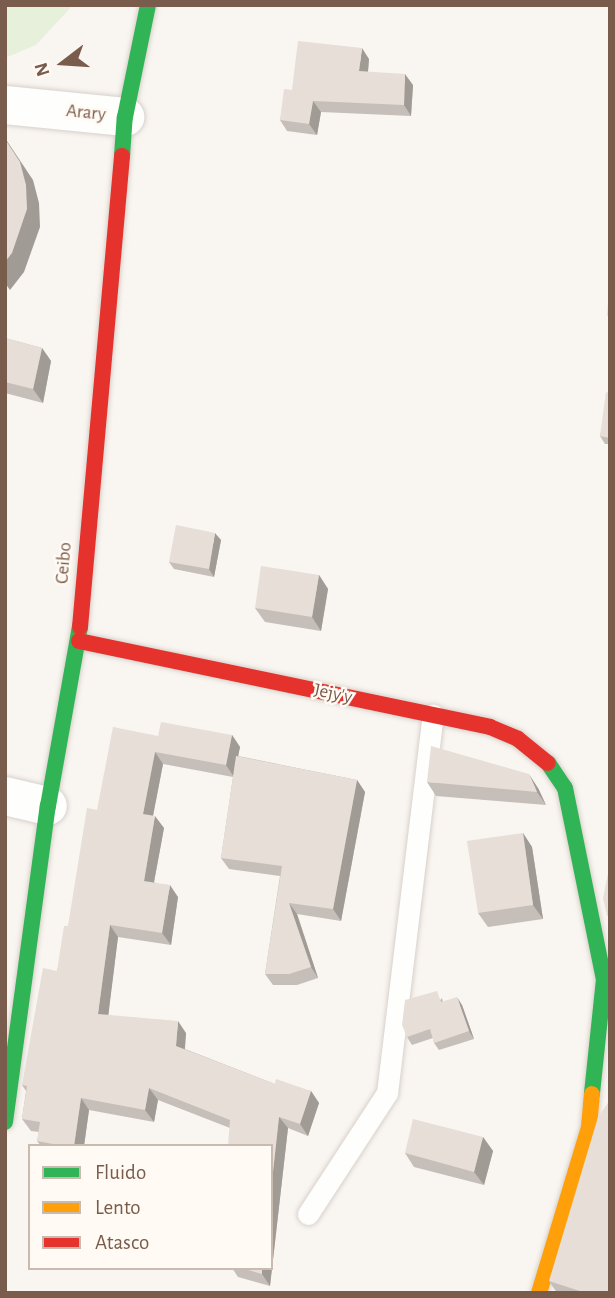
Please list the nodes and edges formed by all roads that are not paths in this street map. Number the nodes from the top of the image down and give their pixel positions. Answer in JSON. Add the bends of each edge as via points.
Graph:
{"nodes":[{"id":1,"x":148,"y":5,"type":"edge"},
{"id":2,"x":5,"y":105,"type":"edge"},
{"id":3,"x":125,"y":117,"type":"junction"},
{"id":4,"x":79,"y":641,"type":"junction"},
{"id":5,"x":433,"y":715,"type":"junction"},
{"id":6,"x":5,"y":796,"type":"edge"},
{"id":7,"x":48,"y":806,"type":"junction"},
{"id":8,"x":606,"y":998,"type":"edge"},
{"id":9,"x":5,"y":1122,"type":"edge"},
{"id":10,"x":309,"y":1214,"type":"dead end"},
{"id":11,"x":539,"y":1293,"type":"edge"}],
"edges":[{"from":1,"to":3,"type":"street","name":"Ceibo"},
{"from":2,"to":3,"type":"street","name":"Arary"},
{"from":3,"to":4,"type":"street","name":"Ceibo"},
{"from":4,"to":5,"type":"street","name":"Jejy'y"},
{"from":4,"to":7,"type":"street","name":"Ceibo"},
{"from":5,"to":8,"type":"street","name":"Jejy'y","via":[[490,727],[518,739],[545,760],[565,788]]},
{"from":5,"to":10,"type":"lane","via":[[387,1093]]},
{"from":6,"to":7,"type":"street"},
{"from":7,"to":9,"type":"street","name":"Ceibo"},
{"from":8,"to":11,"type":"street","via":[[589,1127]]}]}
